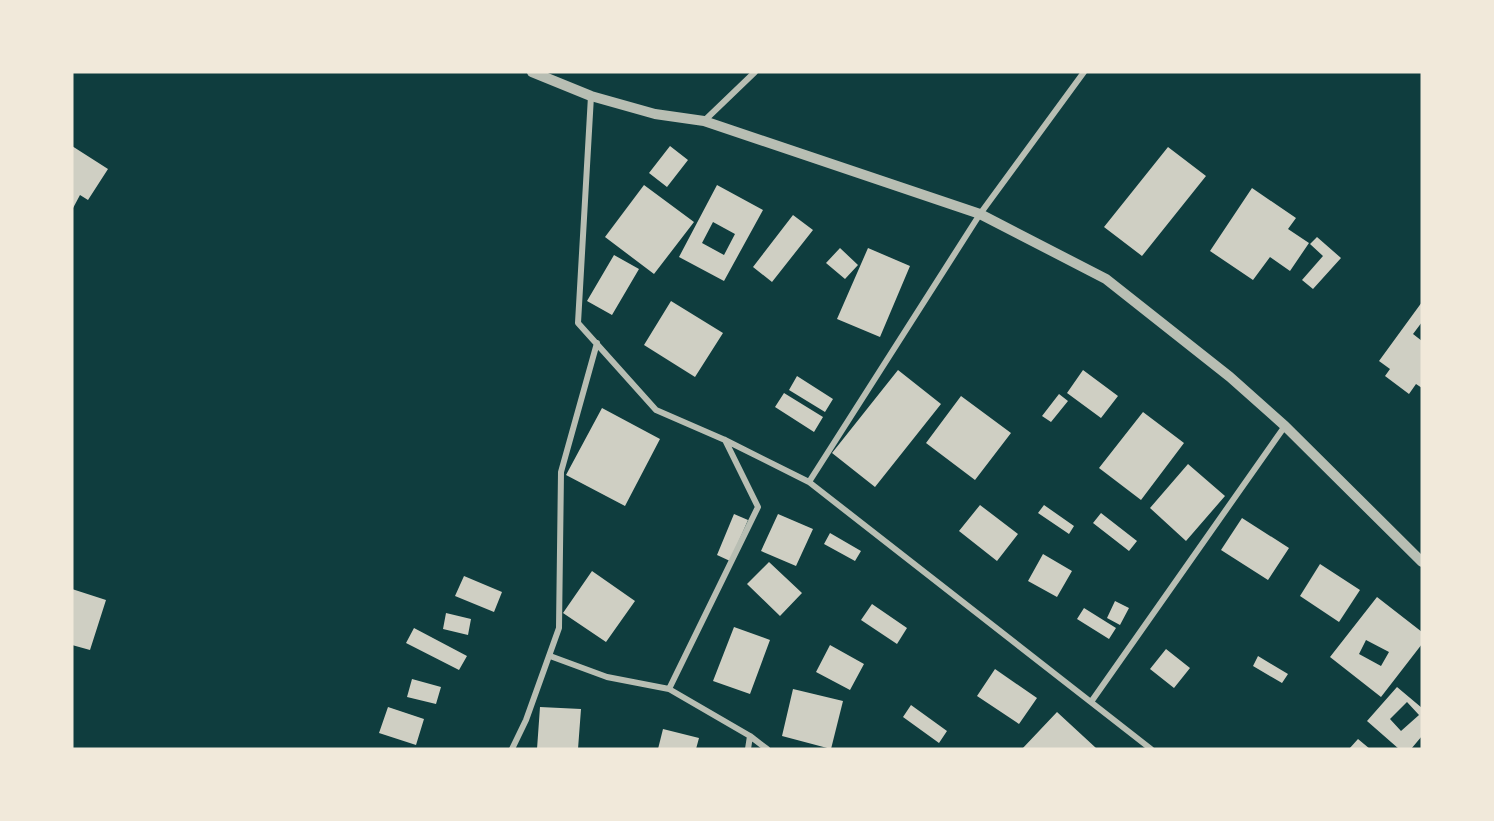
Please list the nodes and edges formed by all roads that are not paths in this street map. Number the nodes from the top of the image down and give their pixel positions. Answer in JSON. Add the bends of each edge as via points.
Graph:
{"nodes":[{"id":1,"x":532,"y":72,"type":"edge"},
{"id":2,"x":755,"y":72,"type":"edge"},
{"id":3,"x":1084,"y":72,"type":"edge"},
{"id":4,"x":591,"y":96,"type":"junction"},
{"id":5,"x":704,"y":121,"type":"junction"},
{"id":6,"x":980,"y":214,"type":"junction"},
{"id":7,"x":597,"y":344,"type":"junction"},
{"id":8,"x":1285,"y":426,"type":"junction"},
{"id":9,"x":725,"y":440,"type":"junction"},
{"id":10,"x":809,"y":482,"type":"junction"},
{"id":11,"x":1422,"y":562,"type":"edge"},
{"id":12,"x":549,"y":656,"type":"junction"},
{"id":13,"x":669,"y":689,"type":"junction"},
{"id":14,"x":1091,"y":702,"type":"junction"},
{"id":15,"x":750,"y":736,"type":"junction"},
{"id":16,"x":512,"y":749,"type":"edge"},
{"id":17,"x":748,"y":749,"type":"edge"},
{"id":18,"x":767,"y":749,"type":"edge"},
{"id":19,"x":1151,"y":749,"type":"edge"}],
"edges":[{"from":1,"to":4,"type":"street"},
{"from":2,"to":5,"type":"street"},
{"from":3,"to":6,"type":"street"},
{"from":4,"to":5,"type":"street","via":[[655,114]]},
{"from":4,"to":7,"type":"street","via":[[578,323]]},
{"from":5,"to":6,"type":"street"},
{"from":6,"to":8,"type":"street","via":[[1106,279]]},
{"from":6,"to":10,"type":"street"},
{"from":7,"to":9,"type":"street","via":[[656,410]]},
{"from":7,"to":12,"type":"street","via":[[561,472],[559,628]]},
{"from":8,"to":11,"type":"street"},
{"from":8,"to":14,"type":"street"},
{"from":9,"to":10,"type":"street"},
{"from":9,"to":13,"type":"street","via":[[758,507]]},
{"from":10,"to":14,"type":"street"},
{"from":12,"to":13,"type":"street","via":[[607,676]]},
{"from":12,"to":16,"type":"street"},
{"from":13,"to":15,"type":"street"},
{"from":14,"to":19,"type":"street"},
{"from":15,"to":17,"type":"street"},
{"from":15,"to":18,"type":"street"}]}
